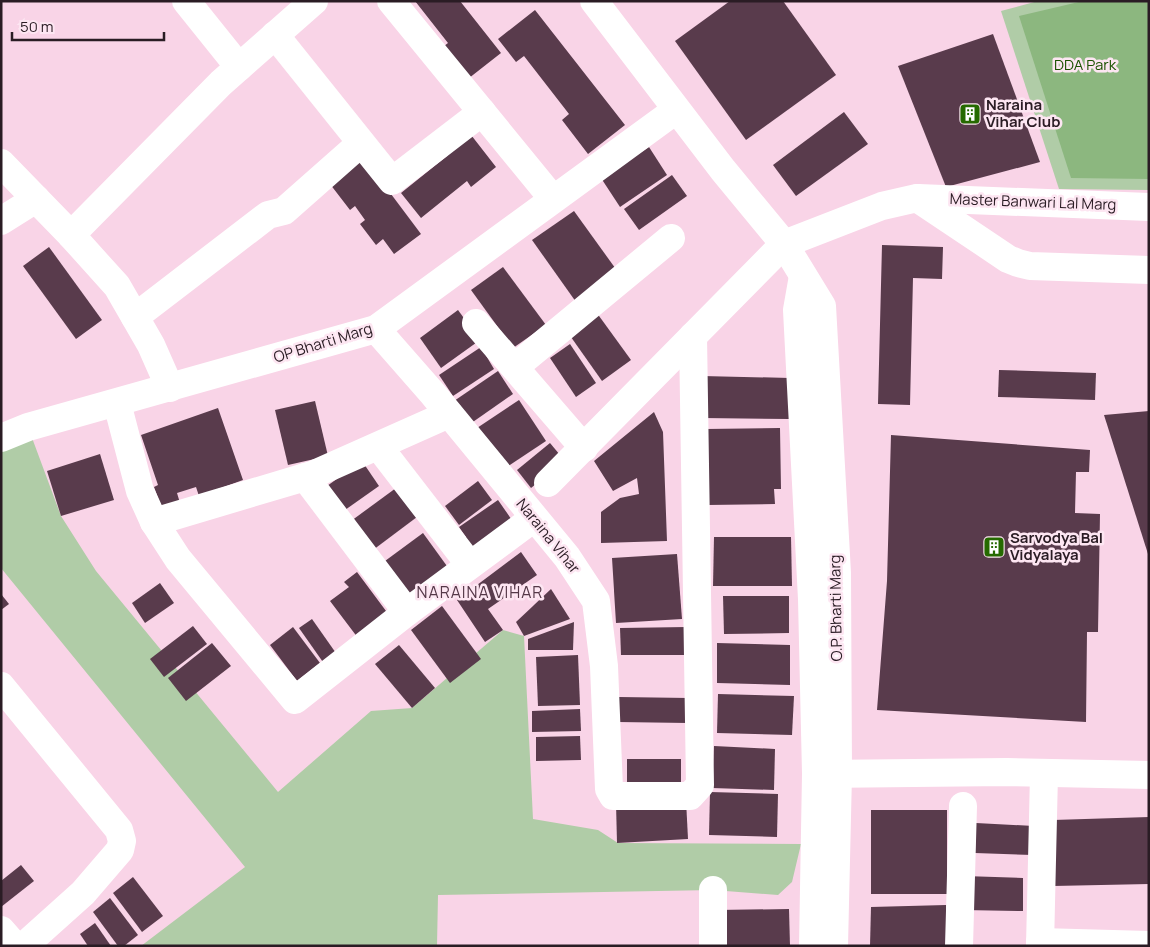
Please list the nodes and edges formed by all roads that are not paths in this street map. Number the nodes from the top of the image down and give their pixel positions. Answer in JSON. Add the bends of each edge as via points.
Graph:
{"nodes":[{"id":1,"x":314,"y":1,"type":"edge"},
{"id":2,"x":391,"y":1,"type":"edge"},
{"id":3,"x":594,"y":1,"type":"edge"},
{"id":4,"x":198,"y":5,"type":"edge"},
{"id":5,"x":275,"y":35,"type":"junction"},
{"id":6,"x":239,"y":67,"type":"junction"},
{"id":7,"x":676,"y":110,"type":"junction"},
{"id":8,"x":482,"y":112,"type":"junction"},
{"id":9,"x":362,"y":143,"type":"junction"},
{"id":10,"x":1,"y":163,"type":"edge"},
{"id":11,"x":916,"y":198,"type":"junction"},
{"id":12,"x":36,"y":199,"type":"junction"},
{"id":13,"x":553,"y":199,"type":"junction"},
{"id":14,"x":1149,"y":206,"type":"edge"},
{"id":15,"x":1,"y":222,"type":"edge"},
{"id":16,"x":71,"y":235,"type":"junction"},
{"id":17,"x":671,"y":238,"type":"dead end"},
{"id":18,"x":784,"y":244,"type":"junction"},
{"id":19,"x":1149,"y":270,"type":"edge"},
{"id":20,"x":135,"y":317,"type":"junction"},
{"id":21,"x":476,"y":323,"type":"dead end"},
{"id":22,"x":376,"y":329,"type":"junction"},
{"id":23,"x":694,"y":336,"type":"junction"},
{"id":24,"x":515,"y":367,"type":"junction"},
{"id":25,"x":170,"y":388,"type":"junction"},
{"id":26,"x":117,"y":403,"type":"junction"},
{"id":27,"x":449,"y":414,"type":"junction"},
{"id":28,"x":1,"y":438,"type":"edge"},
{"id":29,"x":379,"y":447,"type":"junction"},
{"id":30,"x":584,"y":448,"type":"junction"},
{"id":31,"x":305,"y":477,"type":"junction"},
{"id":32,"x":548,"y":483,"type":"dead end"},
{"id":33,"x":534,"y":518,"type":"junction"},
{"id":34,"x":154,"y":522,"type":"junction"},
{"id":35,"x":470,"y":565,"type":"junction"},
{"id":36,"x":407,"y":612,"type":"junction"},
{"id":37,"x":1,"y":686,"type":"edge"},
{"id":38,"x":827,"y":774,"type":"junction"},
{"id":39,"x":1044,"y":774,"type":"junction"},
{"id":40,"x":1149,"y":775,"type":"edge"},
{"id":41,"x":963,"y":806,"type":"dead end"},
{"id":42,"x":713,"y":890,"type":"dead end"},
{"id":43,"x":1,"y":930,"type":"edge"},
{"id":44,"x":1040,"y":944,"type":"edge"},
{"id":45,"x":1149,"y":945,"type":"edge"},
{"id":46,"x":15,"y":946,"type":"edge"},
{"id":47,"x":24,"y":946,"type":"edge"},
{"id":48,"x":713,"y":946,"type":"edge"},
{"id":49,"x":813,"y":946,"type":"edge"},
{"id":50,"x":834,"y":946,"type":"edge"},
{"id":51,"x":959,"y":946,"type":"edge"}],
"edges":[{"from":1,"to":5,"type":"street"},
{"from":2,"to":8,"type":"street"},
{"from":3,"to":7,"type":"street","name":"O.P. Bharti Marg"},
{"from":4,"to":6,"type":"street"},
{"from":5,"to":6,"type":"street"},
{"from":5,"to":9,"type":"street"},
{"from":6,"to":16,"type":"street"},
{"from":7,"to":13,"type":"street","name":"OP Bharti Marg"},
{"from":7,"to":18,"type":"street","name":"O.P. Bharti Marg"},
{"from":8,"to":9,"type":"street","via":[[392,181]]},
{"from":8,"to":13,"type":"street"},
{"from":9,"to":20,"type":"street","via":[[284,211],[268,215]]},
{"from":10,"to":12,"type":"street"},
{"from":11,"to":14,"type":"street","name":"Master Banwari Lal Marg"},
{"from":11,"to":18,"type":"street","name":"Master Banwari Lal Marg","via":[[882,206]]},
{"from":11,"to":19,"type":"street","via":[[1018,263]]},
{"from":12,"to":15,"type":"street"},
{"from":12,"to":16,"type":"street"},
{"from":13,"to":22,"type":"street","name":"OP Bharti Marg"},
{"from":16,"to":20,"type":"street","via":[[117,286]]},
{"from":17,"to":24,"type":"street"},
{"from":18,"to":23,"type":"street"},
{"from":18,"to":38,"type":"street","name":"O.P. Bharti Marg","via":[[822,306],[837,573]]},
{"from":20,"to":25,"type":"street"},
{"from":21,"to":24,"type":"street"},
{"from":22,"to":25,"type":"street","name":"OP Bharti Marg"},
{"from":22,"to":27,"type":"street","name":"Naraina Vihar"},
{"from":23,"to":30,"type":"street"},
{"from":23,"to":33,"type":"street","name":"Naraina Vihar","via":[[700,785],[690,796],[613,796],[609,789],[604,666],[596,601],[567,557]]},
{"from":24,"to":30,"type":"street"},
{"from":25,"to":26,"type":"street","name":"OP Bharti Marg"},
{"from":26,"to":28,"type":"street","name":"OP Bharti Marg","via":[[28,427]]},
{"from":26,"to":34,"type":"street","via":[[140,491]]},
{"from":27,"to":29,"type":"street"},
{"from":27,"to":33,"type":"street","name":"Naraina Vihar"},
{"from":29,"to":31,"type":"street"},
{"from":29,"to":35,"type":"street"},
{"from":30,"to":32,"type":"street"},
{"from":31,"to":34,"type":"street"},
{"from":31,"to":36,"type":"street"},
{"from":33,"to":35,"type":"street"},
{"from":34,"to":36,"type":"street","via":[[178,559],[294,700]]},
{"from":35,"to":36,"type":"street"},
{"from":37,"to":47,"type":"street","via":[[119,830],[122,841],[120,850],[83,893]]},
{"from":38,"to":39,"type":"street"},
{"from":38,"to":49,"type":"street","name":"O.P. Bharti Marg"},
{"from":38,"to":50,"type":"street","name":"O.P. Bharti Marg"},
{"from":39,"to":40,"type":"street"},
{"from":39,"to":44,"type":"street"},
{"from":41,"to":51,"type":"street"},
{"from":42,"to":48,"type":"street"},
{"from":43,"to":46,"type":"street"},
{"from":44,"to":45,"type":"street"}]}
